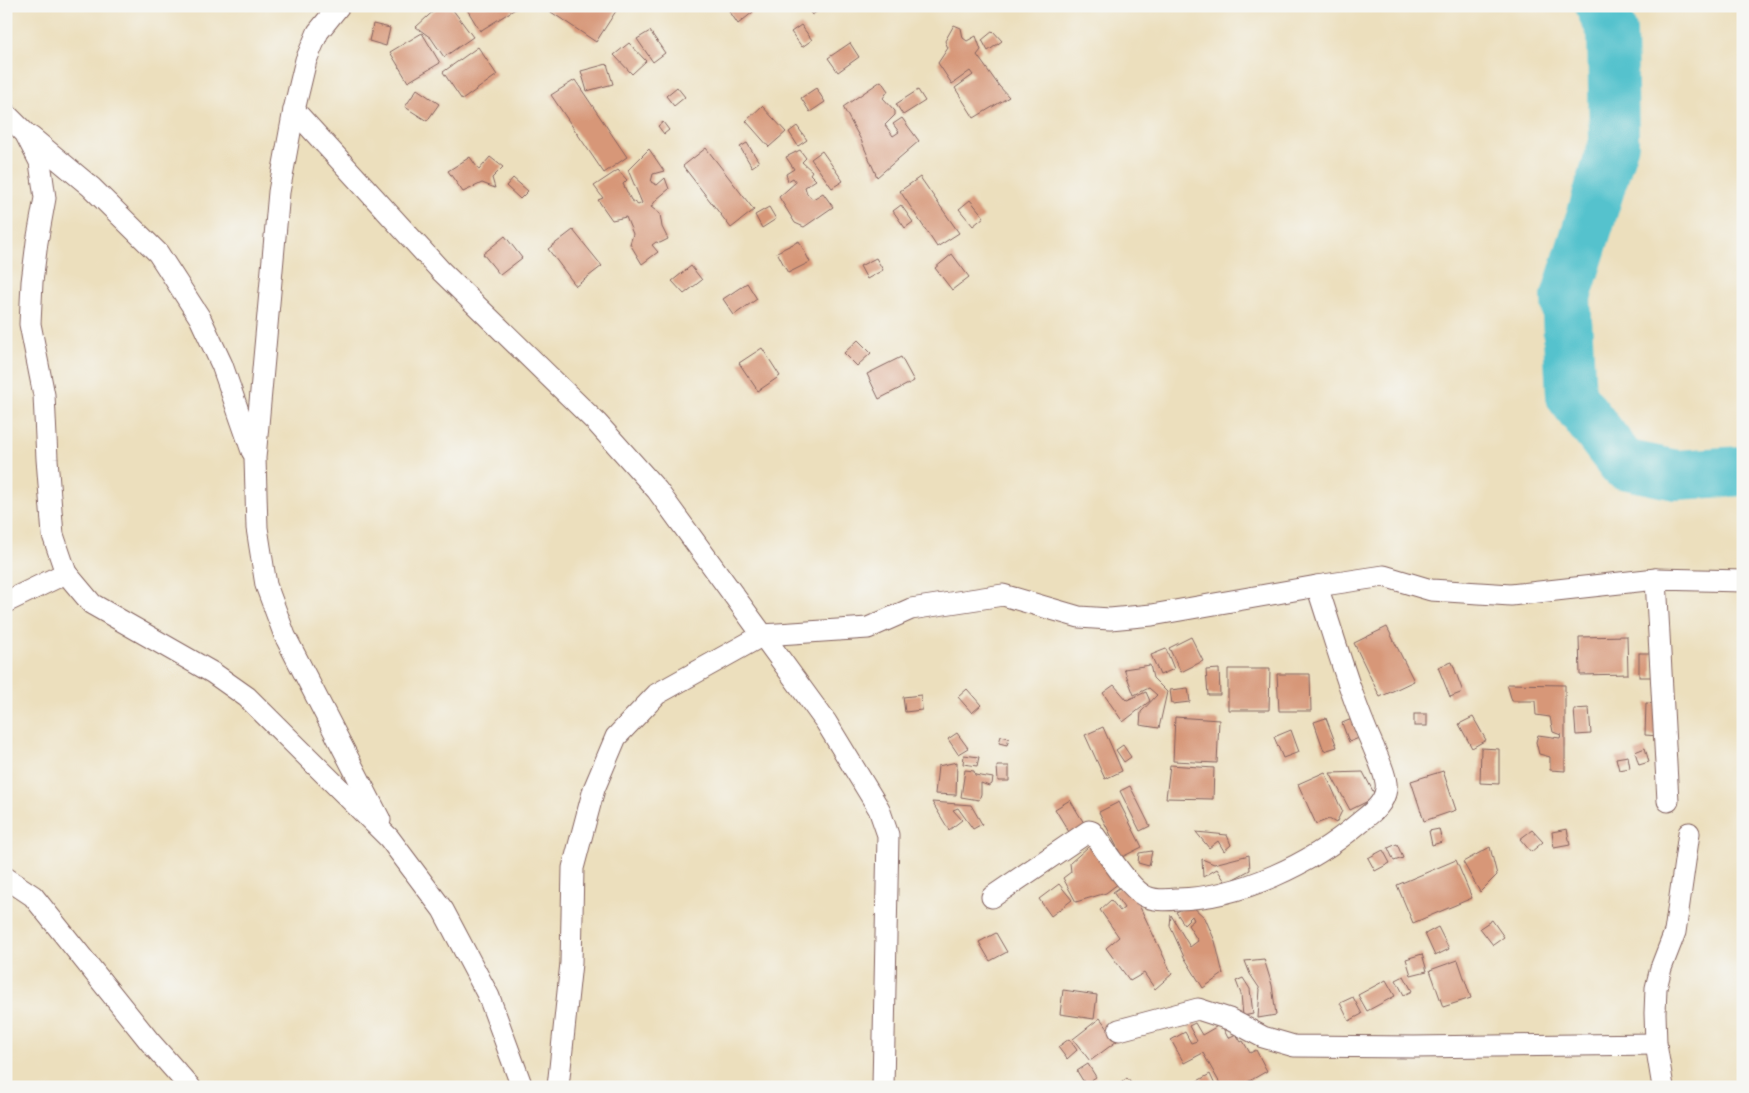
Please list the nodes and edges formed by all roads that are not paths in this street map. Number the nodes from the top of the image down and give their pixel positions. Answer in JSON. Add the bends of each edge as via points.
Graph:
{"nodes":[{"id":1,"x":339,"y":6,"type":"edge"},
{"id":2,"x":294,"y":110,"type":"junction"},
{"id":3,"x":6,"y":114,"type":"edge"},
{"id":4,"x":25,"y":133,"type":"junction"},
{"id":5,"x":255,"y":458,"type":"junction"},
{"id":6,"x":66,"y":573,"type":"junction"},
{"id":7,"x":1656,"y":579,"type":"junction"},
{"id":8,"x":1743,"y":581,"type":"edge"},
{"id":9,"x":1317,"y":586,"type":"junction"},
{"id":10,"x":6,"y":602,"type":"edge"},
{"id":11,"x":763,"y":635,"type":"junction"},
{"id":12,"x":1668,"y":801,"type":"dead end"},
{"id":13,"x":1689,"y":833,"type":"dead end"},
{"id":14,"x":389,"y":838,"type":"junction"},
{"id":15,"x":6,"y":878,"type":"edge"},
{"id":16,"x":992,"y":897,"type":"dead end"},
{"id":17,"x":1119,"y":1030,"type":"dead end"},
{"id":18,"x":1656,"y":1044,"type":"junction"},
{"id":19,"x":190,"y":1087,"type":"edge"},
{"id":20,"x":522,"y":1087,"type":"edge"},
{"id":21,"x":558,"y":1087,"type":"edge"},
{"id":22,"x":883,"y":1087,"type":"edge"},
{"id":23,"x":1663,"y":1087,"type":"edge"}],
"edges":[{"from":1,"to":2,"type":"street","via":[[318,32],[306,60]]},
{"from":2,"to":5,"type":"street","via":[[279,192]]},
{"from":2,"to":11,"type":"street","via":[[441,271],[597,423],[637,467]]},
{"from":3,"to":4,"type":"street"},
{"from":4,"to":5,"type":"street","via":[[91,187],[158,253],[200,318],[222,365]]},
{"from":4,"to":6,"type":"street","via":[[40,162],[45,198],[32,282],[30,324],[44,395],[53,535]]},
{"from":5,"to":14,"type":"street","via":[[257,528],[266,585],[285,636]]},
{"from":6,"to":10,"type":"street"},
{"from":6,"to":14,"type":"street","via":[[92,604],[213,673],[247,697]]},
{"from":7,"to":8,"type":"street"},
{"from":7,"to":9,"type":"street","via":[[1511,595],[1431,590],[1384,576]]},
{"from":7,"to":12,"type":"street"},
{"from":9,"to":11,"type":"street","via":[[1152,615],[1110,619],[1079,617],[1003,595],[911,609],[868,628]]},
{"from":9,"to":16,"type":"street","via":[[1360,718],[1387,787],[1376,809],[1348,832],[1293,867],[1224,893],[1190,899],[1149,898],[1134,889],[1089,831]]},
{"from":11,"to":21,"type":"street","via":[[657,694],[616,736],[594,789],[572,868],[571,963]]},
{"from":11,"to":22,"type":"street","via":[[826,722],[879,809],[888,835]]},
{"from":13,"to":18,"type":"street","via":[[1675,932],[1656,988]]},
{"from":14,"to":20,"type":"street","via":[[443,910],[489,997]]},
{"from":15,"to":19,"type":"street","via":[[32,896]]},
{"from":17,"to":18,"type":"street","via":[[1198,1009],[1229,1019],[1263,1037],[1294,1046]]},
{"from":18,"to":23,"type":"street"}]}
